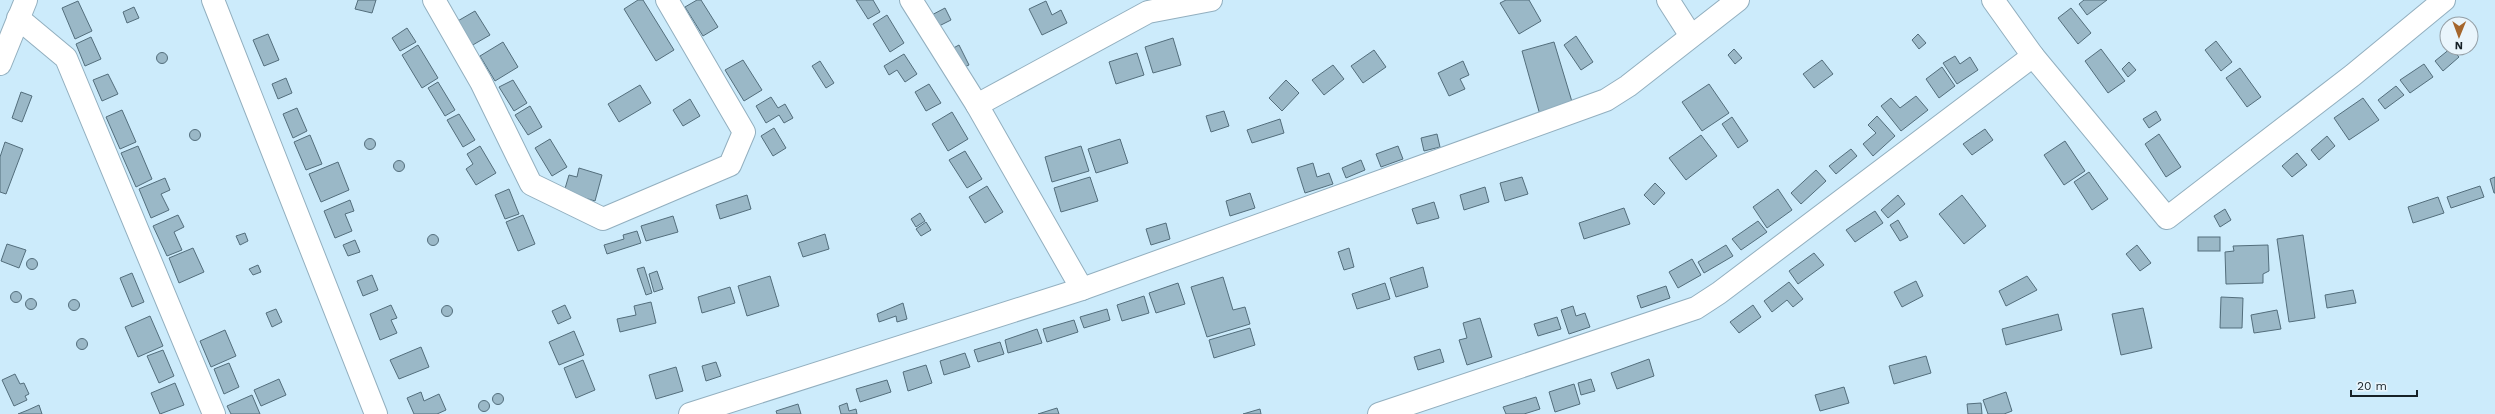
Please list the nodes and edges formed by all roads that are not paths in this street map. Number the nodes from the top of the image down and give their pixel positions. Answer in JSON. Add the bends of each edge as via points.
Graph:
{"nodes":[{"id":1,"x":213,"y":0,"type":"edge"},
{"id":2,"x":434,"y":0,"type":"edge"},
{"id":3,"x":667,"y":0,"type":"edge"},
{"id":4,"x":910,"y":0,"type":"edge"},
{"id":5,"x":1211,"y":0,"type":"edge"},
{"id":6,"x":1668,"y":0,"type":"edge"},
{"id":7,"x":1738,"y":0,"type":"edge"},
{"id":8,"x":1993,"y":0,"type":"edge"},
{"id":9,"x":2444,"y":0,"type":"edge"},
{"id":10,"x":1144,"y":6,"type":"edge"},
{"id":11,"x":22,"y":9,"type":"edge"},
{"id":12,"x":1691,"y":36,"type":"junction"},
{"id":13,"x":2033,"y":56,"type":"junction"},
{"id":14,"x":0,"y":64,"type":"edge"},
{"id":15,"x":977,"y":105,"type":"junction"},
{"id":16,"x":1082,"y":289,"type":"junction"},
{"id":17,"x":214,"y":414,"type":"edge"},
{"id":18,"x":376,"y":414,"type":"edge"},
{"id":19,"x":690,"y":414,"type":"edge"},
{"id":20,"x":1379,"y":414,"type":"edge"}],
"edges":[{"from":1,"to":18,"type":"street"},
{"from":2,"to":3,"type":"street","via":[[481,82],[531,184],[604,219],[730,165],[744,132]]},
{"from":4,"to":15,"type":"street"},
{"from":5,"to":10,"type":"street"},
{"from":6,"to":12,"type":"street"},
{"from":7,"to":12,"type":"street"},
{"from":8,"to":13,"type":"street"},
{"from":9,"to":13,"type":"street","via":[[2353,75],[2167,218]]},
{"from":10,"to":15,"type":"street"},
{"from":11,"to":14,"type":"street"},
{"from":11,"to":17,"type":"street","via":[[66,58]]},
{"from":12,"to":16,"type":"street","via":[[1628,86],[1606,100]]},
{"from":13,"to":20,"type":"street","via":[[1719,294],[1696,308]]},
{"from":15,"to":16,"type":"street"},
{"from":16,"to":19,"type":"street"}]}
